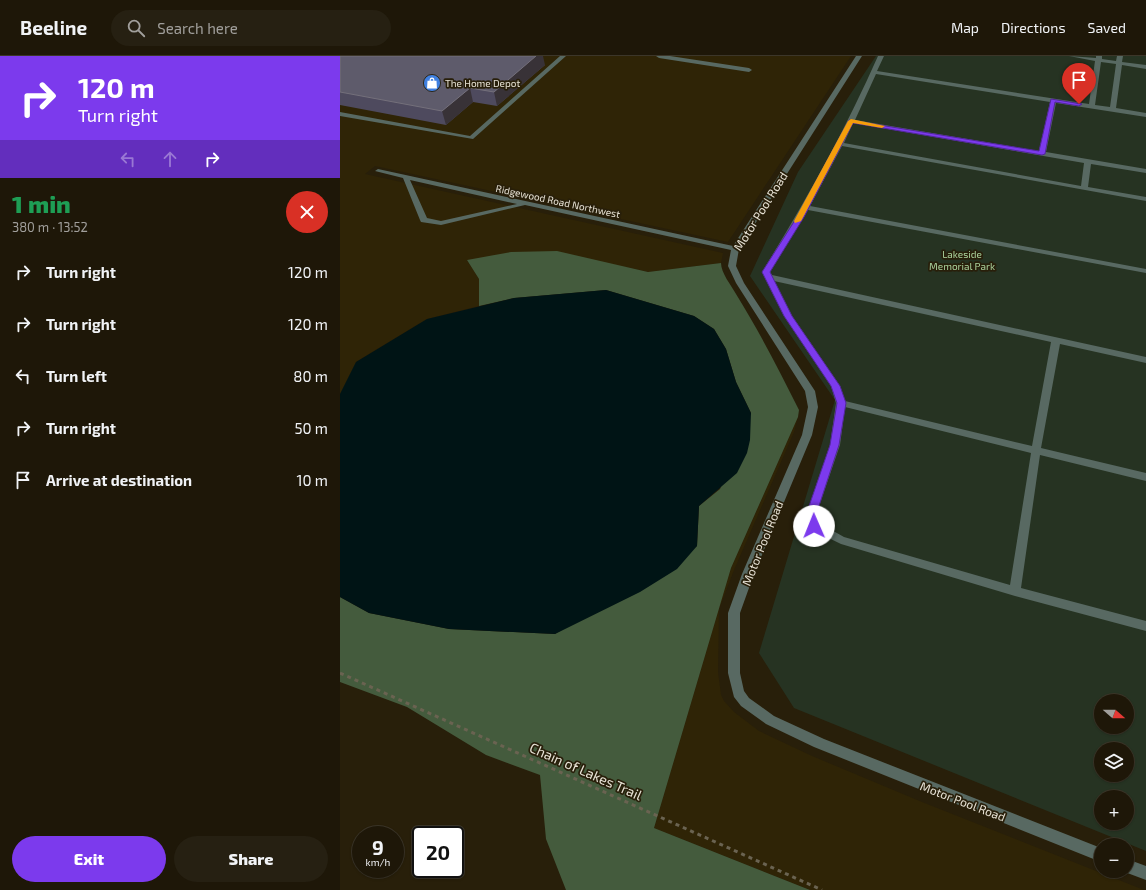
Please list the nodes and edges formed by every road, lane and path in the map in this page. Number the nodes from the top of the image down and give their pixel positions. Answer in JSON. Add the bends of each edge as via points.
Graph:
{"nodes":[{"id":1,"x":563,"y":56,"type":"edge"},
{"id":2,"x":659,"y":56,"type":"edge"},
{"id":3,"x":859,"y":56,"type":"edge"},
{"id":4,"x":882,"y":56,"type":"edge"},
{"id":5,"x":1072,"y":56,"type":"edge"},
{"id":6,"x":1099,"y":58,"type":"edge"},
{"id":7,"x":1120,"y":59,"type":"edge"},
{"id":8,"x":1146,"y":67,"type":"edge"},
{"id":9,"x":749,"y":70,"type":"dead end"},
{"id":10,"x":874,"y":72,"type":"junction"},
{"id":11,"x":1053,"y":100,"type":"junction"},
{"id":12,"x":1092,"y":106,"type":"junction"},
{"id":13,"x":1113,"y":110,"type":"junction"},
{"id":14,"x":340,"y":114,"type":"edge"},
{"id":15,"x":1146,"y":115,"type":"edge"},
{"id":16,"x":851,"y":121,"type":"junction"},
{"id":17,"x":840,"y":144,"type":"junction"},
{"id":18,"x":1042,"y":154,"type":"junction"},
{"id":19,"x":1088,"y":162,"type":"junction"},
{"id":20,"x":378,"y":171,"type":"dead end"},
{"id":21,"x":1146,"y":172,"type":"edge"},
{"id":22,"x":406,"y":178,"type":"junction"},
{"id":23,"x":1084,"y":189,"type":"junction"},
{"id":24,"x":1146,"y":199,"type":"edge"},
{"id":25,"x":525,"y":204,"type":"junction"},
{"id":26,"x":806,"y":207,"type":"junction"},
{"id":27,"x":735,"y":250,"type":"junction"},
{"id":28,"x":1146,"y":271,"type":"edge"},
{"id":29,"x":768,"y":277,"type":"junction"},
{"id":30,"x":1056,"y":341,"type":"junction"},
{"id":31,"x":1146,"y":360,"type":"edge"},
{"id":32,"x":842,"y":403,"type":"junction"},
{"id":33,"x":1036,"y":450,"type":"junction"},
{"id":34,"x":1146,"y":476,"type":"edge"},
{"id":35,"x":1015,"y":591,"type":"junction"},
{"id":36,"x":1146,"y":626,"type":"edge"},
{"id":37,"x":340,"y":673,"type":"edge"},
{"id":38,"x":1094,"y":852,"type":"edge"},
{"id":39,"x":1134,"y":869,"type":"edge"},
{"id":40,"x":1146,"y":873,"type":"edge"},
{"id":41,"x":822,"y":890,"type":"edge"}],
"edges":[{"from":1,"to":14,"type":"street","via":[[471,138]]},
{"from":2,"to":9,"type":"street"},
{"from":3,"to":27,"type":"street","name":"Motor Pool Road"},
{"from":4,"to":10,"type":"street"},
{"from":5,"to":6,"type":"street"},
{"from":6,"to":7,"type":"street"},
{"from":6,"to":12,"type":"street"},
{"from":7,"to":8,"type":"street"},
{"from":7,"to":13,"type":"street"},
{"from":10,"to":11,"type":"street"},
{"from":10,"to":16,"type":"street"},
{"from":11,"to":12,"type":"street"},
{"from":11,"to":18,"type":"street"},
{"from":12,"to":13,"type":"street"},
{"from":13,"to":15,"type":"street"},
{"from":16,"to":17,"type":"street"},
{"from":16,"to":18,"type":"street"},
{"from":17,"to":23,"type":"street"},
{"from":17,"to":26,"type":"street"},
{"from":18,"to":19,"type":"street"},
{"from":19,"to":21,"type":"street"},
{"from":19,"to":23,"type":"street"},
{"from":20,"to":22,"type":"street","name":"Ridgewood Road Northwest"},
{"from":22,"to":25,"type":"street","name":"Ridgewood Road Northwest"},
{"from":22,"to":25,"type":"street","via":[[424,220],[441,224]]},
{"from":23,"to":24,"type":"street"},
{"from":25,"to":27,"type":"street","name":"Ridgewood Road Northwest"},
{"from":26,"to":28,"type":"street"},
{"from":26,"to":29,"type":"street","via":[[766,272]]},
{"from":27,"to":38,"type":"street","name":"Motor Pool Road","via":[[732,266],[810,392],[813,407],[807,435],[734,613],[734,673],[738,693],[744,702],[770,720],[819,743]]},
{"from":29,"to":30,"type":"street"},
{"from":29,"to":32,"type":"street","via":[[788,316],[835,386]]},
{"from":30,"to":31,"type":"street"},
{"from":30,"to":33,"type":"street"},
{"from":32,"to":33,"type":"street"},
{"from":32,"to":35,"type":"street","via":[[835,445],[811,515],[814,526],[841,540]]},
{"from":33,"to":34,"type":"street"},
{"from":33,"to":35,"type":"street"},
{"from":35,"to":36,"type":"street"},
{"from":37,"to":41,"type":"path","name":"Chain of Lakes Trail"},
{"from":39,"to":40,"type":"street"}]}
